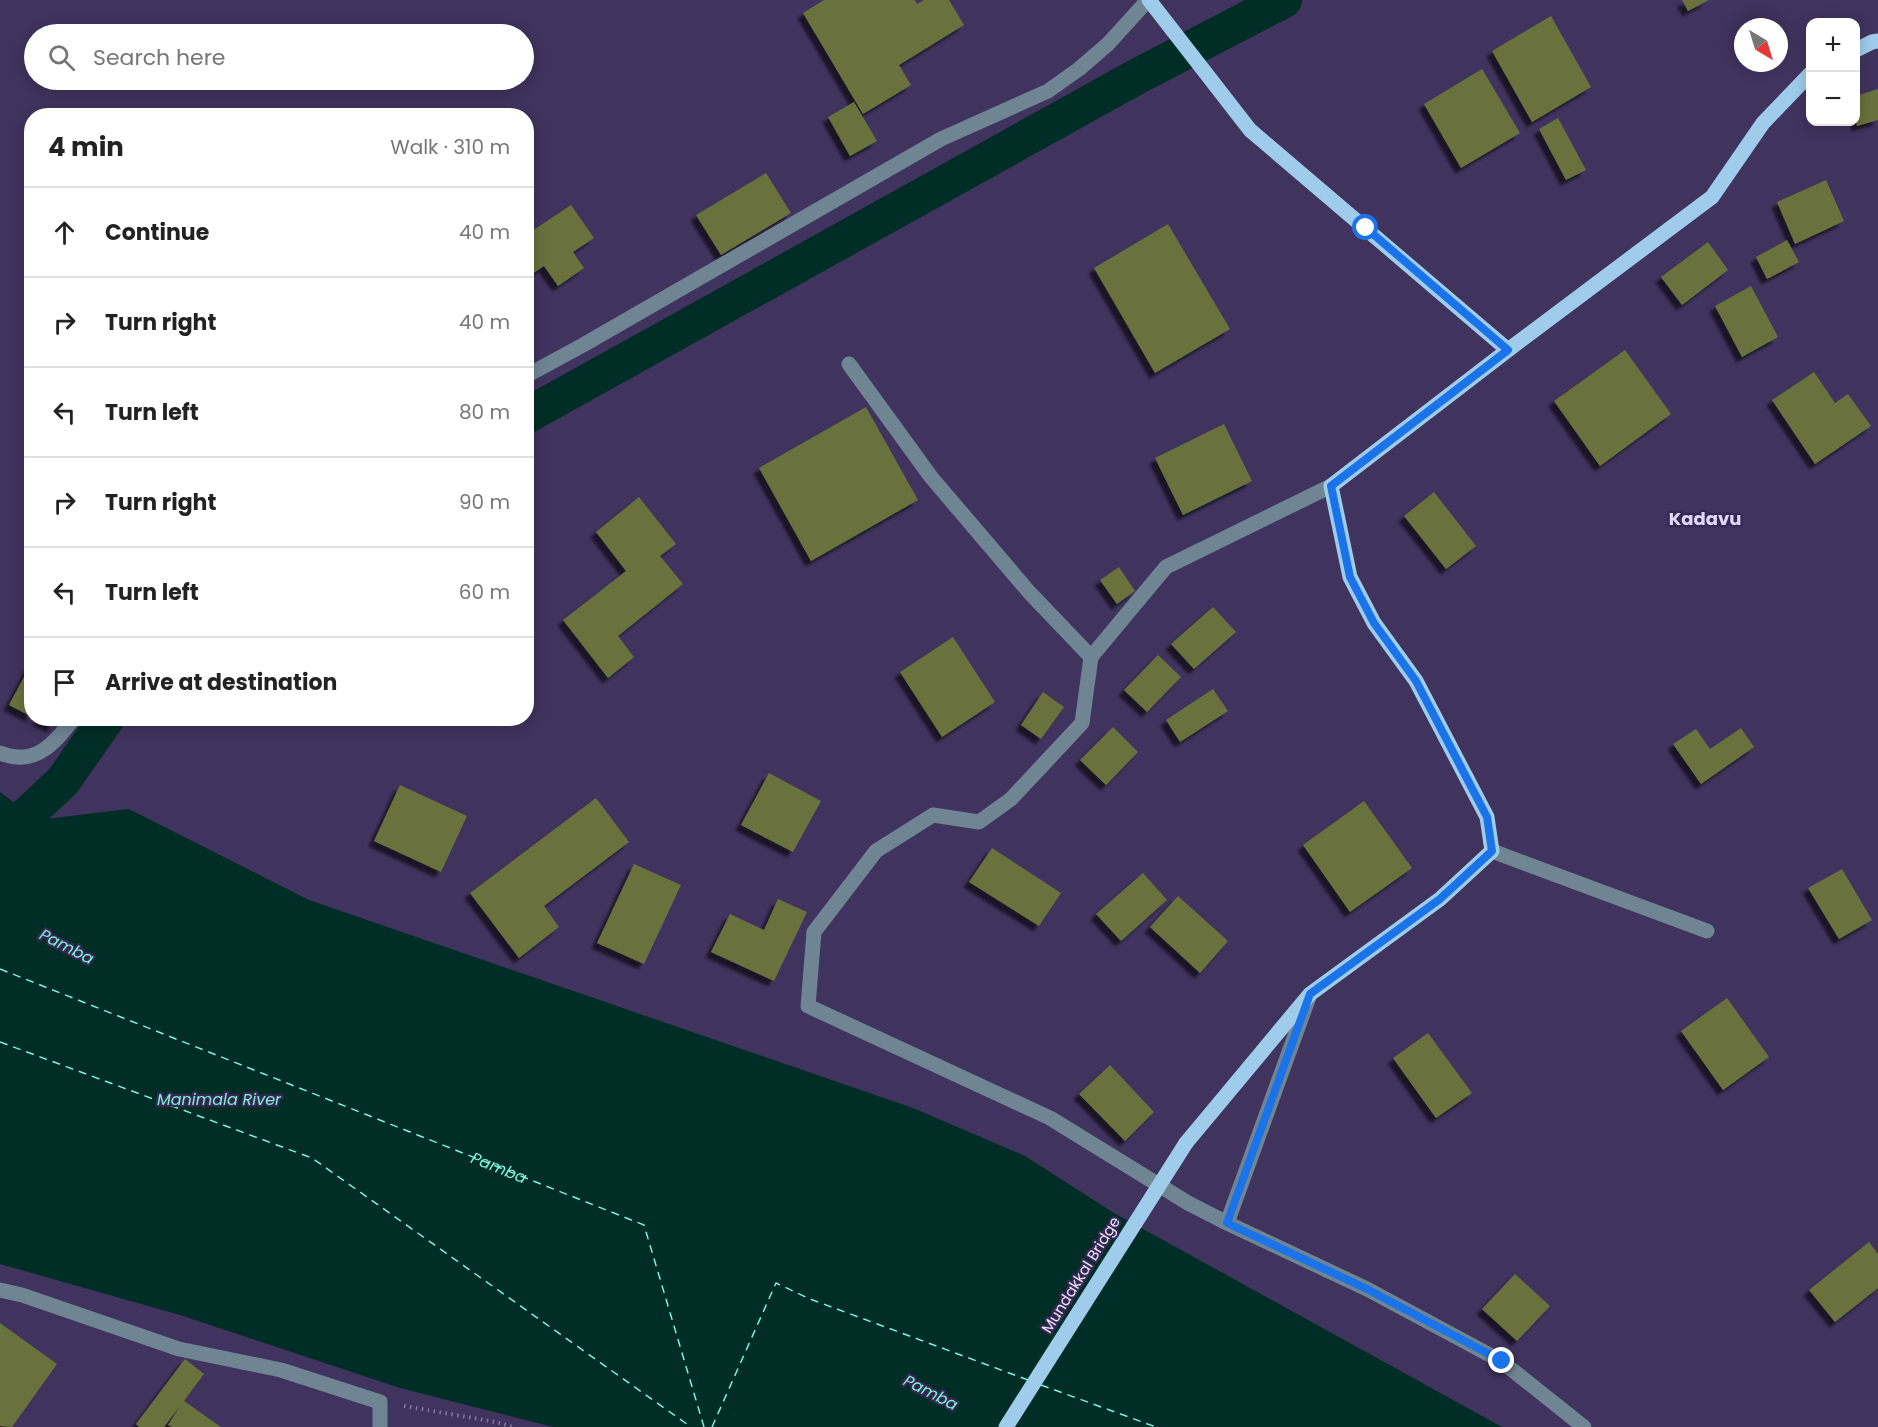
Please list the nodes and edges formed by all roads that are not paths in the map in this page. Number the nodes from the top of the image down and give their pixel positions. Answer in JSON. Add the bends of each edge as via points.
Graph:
{"nodes":[{"id":1,"x":1148,"y":0,"type":"edge"},
{"id":2,"x":1878,"y":41,"type":"edge"},
{"id":3,"x":1860,"y":48,"type":"edge"},
{"id":4,"x":1806,"y":78,"type":"edge"},
{"id":5,"x":1508,"y":350,"type":"junction"},
{"id":6,"x":849,"y":364,"type":"dead end"},
{"id":7,"x":534,"y":372,"type":"edge"},
{"id":8,"x":1331,"y":486,"type":"junction"},
{"id":9,"x":1091,"y":657,"type":"junction"},
{"id":10,"x":68,"y":726,"type":"edge"},
{"id":11,"x":0,"y":753,"type":"edge"},
{"id":12,"x":1492,"y":851,"type":"junction"},
{"id":13,"x":1707,"y":931,"type":"dead end"},
{"id":14,"x":1310,"y":994,"type":"junction"},
{"id":15,"x":1227,"y":1223,"type":"junction"},
{"id":16,"x":0,"y":1290,"type":"edge"},
{"id":17,"x":380,"y":1427,"type":"edge"},
{"id":18,"x":1006,"y":1427,"type":"edge"},
{"id":19,"x":1584,"y":1427,"type":"edge"}],
"edges":[{"from":1,"to":5,"type":"main road","via":[[1250,130]]},
{"from":1,"to":7,"type":"street","via":[[1108,44],[1048,91],[940,140]]},
{"from":2,"to":3,"type":"main road"},
{"from":4,"to":5,"type":"main road","via":[[1762,123],[1712,197]]},
{"from":5,"to":8,"type":"main road"},
{"from":6,"to":9,"type":"street","via":[[931,477],[1029,592]]},
{"from":8,"to":9,"type":"street","via":[[1166,567]]},
{"from":8,"to":12,"type":"main road","via":[[1350,577],[1374,623],[1416,681],[1487,817]]},
{"from":9,"to":15,"type":"street","via":[[1082,723],[1011,799],[980,822],[933,815],[876,851],[814,932],[808,1006],[1050,1118]]},
{"from":10,"to":11,"type":"street","via":[[57,740],[24,759]]},
{"from":12,"to":13,"type":"street"},
{"from":12,"to":14,"type":"main road","name":"Mundakkal Bridge","via":[[1440,899]]},
{"from":14,"to":15,"type":"street"},
{"from":14,"to":18,"type":"main road","name":"Mundakkal Bridge","bridge":true,"via":[[1186,1143]]},
{"from":15,"to":19,"type":"street","via":[[1367,1289],[1502,1361]]},
{"from":16,"to":17,"type":"street","via":[[179,1349],[281,1370],[380,1402]]}]}
